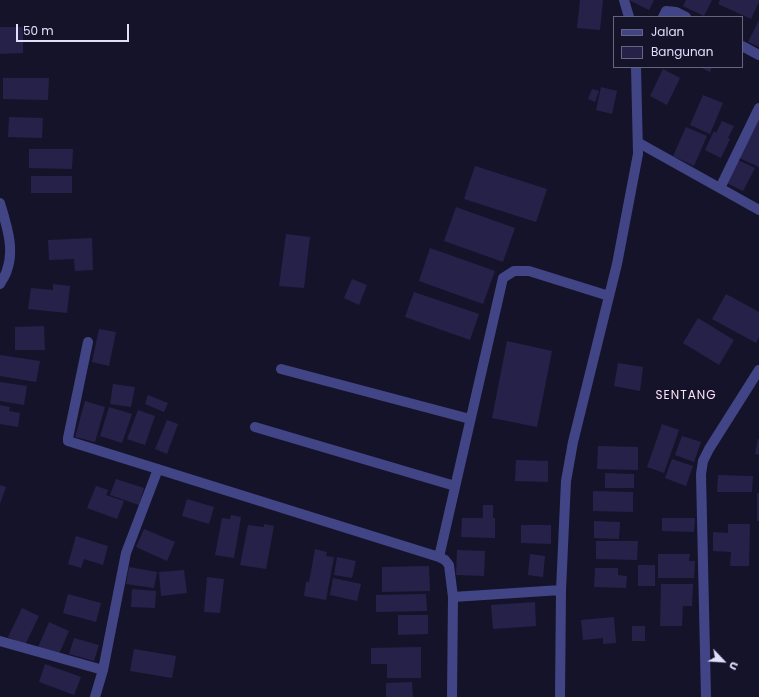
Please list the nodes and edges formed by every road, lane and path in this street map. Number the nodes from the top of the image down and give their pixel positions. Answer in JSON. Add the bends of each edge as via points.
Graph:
{"nodes":[{"id":1,"x":624,"y":0,"type":"edge"},
{"id":2,"x":629,"y":16,"type":"edge"},
{"id":3,"x":664,"y":16,"type":"edge"},
{"id":4,"x":684,"y":16,"type":"edge"},
{"id":5,"x":743,"y":47,"type":"edge"},
{"id":6,"x":759,"y":55,"type":"edge"},
{"id":7,"x":636,"y":68,"type":"edge"},
{"id":8,"x":759,"y":108,"type":"edge"},
{"id":9,"x":639,"y":143,"type":"junction"},
{"id":10,"x":720,"y":188,"type":"junction"},
{"id":11,"x":0,"y":203,"type":"edge"},
{"id":12,"x":759,"y":210,"type":"edge"},
{"id":13,"x":0,"y":284,"type":"edge"},
{"id":14,"x":609,"y":296,"type":"junction"},
{"id":15,"x":88,"y":342,"type":"dead end"},
{"id":16,"x":281,"y":369,"type":"dead end"},
{"id":17,"x":759,"y":370,"type":"edge"},
{"id":18,"x":470,"y":419,"type":"junction"},
{"id":19,"x":255,"y":427,"type":"dead end"},
{"id":20,"x":158,"y":469,"type":"junction"},
{"id":21,"x":455,"y":486,"type":"junction"},
{"id":22,"x":439,"y":557,"type":"junction"},
{"id":23,"x":561,"y":590,"type":"junction"},
{"id":24,"x":454,"y":597,"type":"junction"},
{"id":25,"x":0,"y":641,"type":"edge"},
{"id":26,"x":103,"y":670,"type":"junction"},
{"id":27,"x":95,"y":697,"type":"edge"},
{"id":28,"x":452,"y":697,"type":"edge"},
{"id":29,"x":560,"y":697,"type":"edge"},
{"id":30,"x":706,"y":697,"type":"edge"}],
"edges":[{"from":1,"to":2,"type":"street"},
{"from":3,"to":4,"type":"street","via":[[666,11]]},
{"from":5,"to":6,"type":"street"},
{"from":7,"to":9,"type":"street"},
{"from":8,"to":10,"type":"street"},
{"from":9,"to":10,"type":"street"},
{"from":9,"to":14,"type":"street"},
{"from":10,"to":12,"type":"street"},
{"from":11,"to":13,"type":"street","via":[[9,239],[10,257]]},
{"from":14,"to":18,"type":"street","via":[[529,271],[514,271],[503,278]]},
{"from":14,"to":23,"type":"street","via":[[573,442],[566,481]]},
{"from":15,"to":20,"type":"street","via":[[67,440]]},
{"from":16,"to":18,"type":"street"},
{"from":17,"to":30,"type":"street","via":[[703,461],[701,474]]},
{"from":18,"to":21,"type":"street"},
{"from":19,"to":21,"type":"street"},
{"from":20,"to":22,"type":"street"},
{"from":20,"to":26,"type":"street","via":[[126,552]]},
{"from":21,"to":22,"type":"street"},
{"from":22,"to":24,"type":"street","via":[[449,565]]},
{"from":23,"to":24,"type":"street"},
{"from":23,"to":29,"type":"street"},
{"from":24,"to":28,"type":"street"},
{"from":25,"to":26,"type":"street"},
{"from":26,"to":27,"type":"street"}]}
